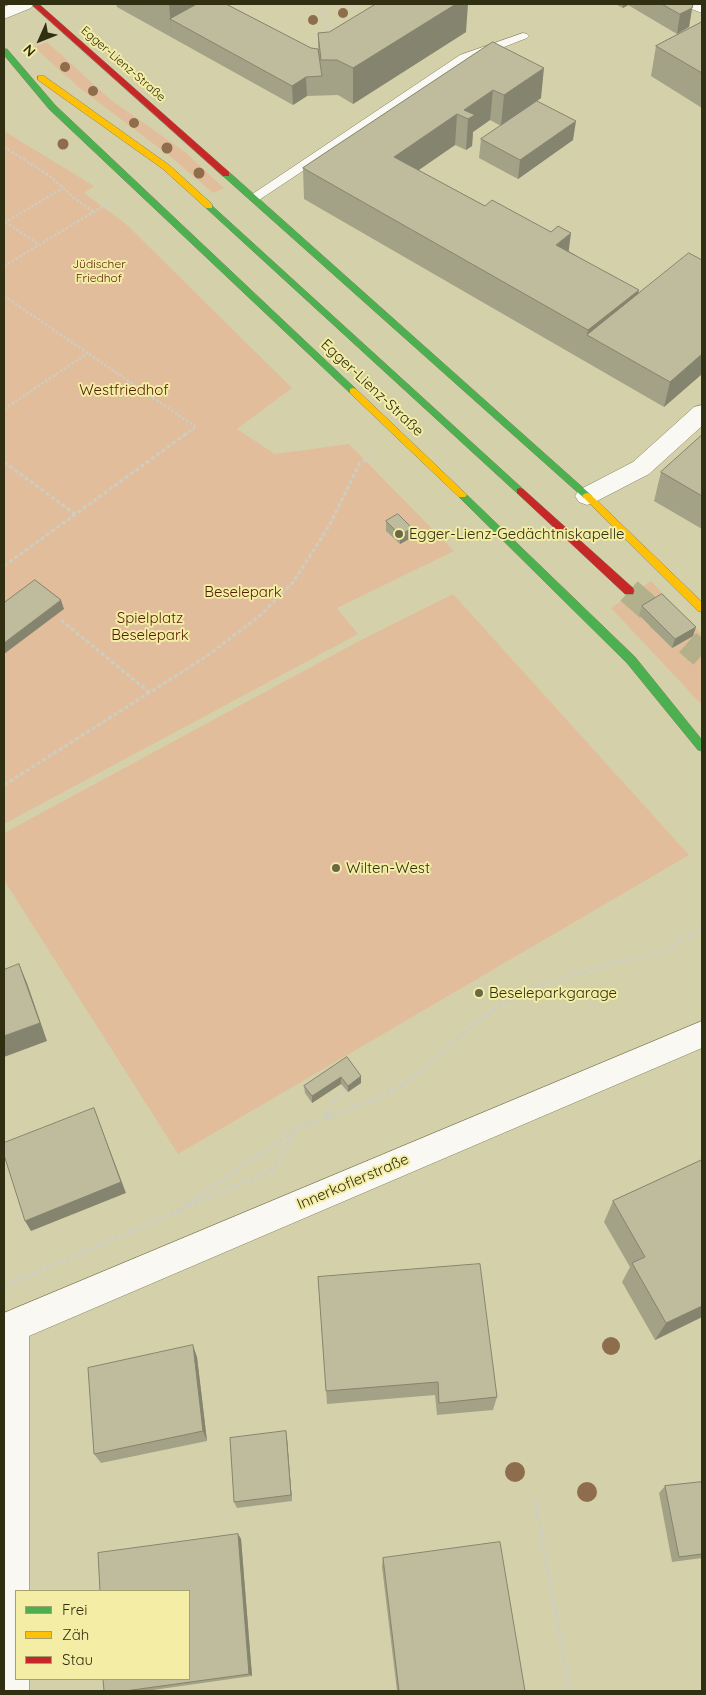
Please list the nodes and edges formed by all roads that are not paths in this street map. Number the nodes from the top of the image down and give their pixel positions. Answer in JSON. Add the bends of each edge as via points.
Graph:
{"nodes":[{"id":1,"x":25,"y":4,"type":"edge"},
{"id":2,"x":35,"y":4,"type":"edge"},
{"id":3,"x":695,"y":4,"type":"edge"},
{"id":4,"x":702,"y":8,"type":"edge"},
{"id":5,"x":4,"y":14,"type":"edge"},
{"id":6,"x":523,"y":36,"type":"dead end"},
{"id":7,"x":4,"y":51,"type":"edge"},
{"id":8,"x":14,"y":60,"type":"junction"},
{"id":9,"x":254,"y":197,"type":"junction"},
{"id":10,"x":702,"y":414,"type":"edge"},
{"id":11,"x":587,"y":496,"type":"junction"},
{"id":12,"x":629,"y":591,"type":"tunnel mouth"},
{"id":13,"x":702,"y":608,"type":"edge"},
{"id":14,"x":702,"y":747,"type":"edge"},
{"id":15,"x":702,"y":1034,"type":"edge"},
{"id":16,"x":8,"y":1328,"type":"edge"},
{"id":17,"x":10,"y":1691,"type":"edge"}],
"edges":[{"from":1,"to":5,"type":"street"},
{"from":2,"to":9,"type":"main road","name":"Egger-Lienz-Straße"},
{"from":3,"to":4,"type":"street"},
{"from":6,"to":9,"type":"lane","via":[[464,58]]},
{"from":7,"to":8,"type":"main road","name":"Egger-Lienz-Straße"},
{"from":8,"to":12,"type":"main road","name":"Egger-Lienz-Straße","via":[[166,167]]},
{"from":8,"to":14,"type":"main road","name":"Egger-Lienz-Straße","via":[[52,107],[564,593],[631,660]]},
{"from":9,"to":11,"type":"main road","name":"Egger-Lienz-Straße"},
{"from":10,"to":11,"type":"street","via":[[641,468]]},
{"from":11,"to":13,"type":"main road","name":"Egger-Lienz-Straße"},
{"from":15,"to":16,"type":"street","name":"Innerkoflerstraße"},
{"from":16,"to":17,"type":"street"}]}
